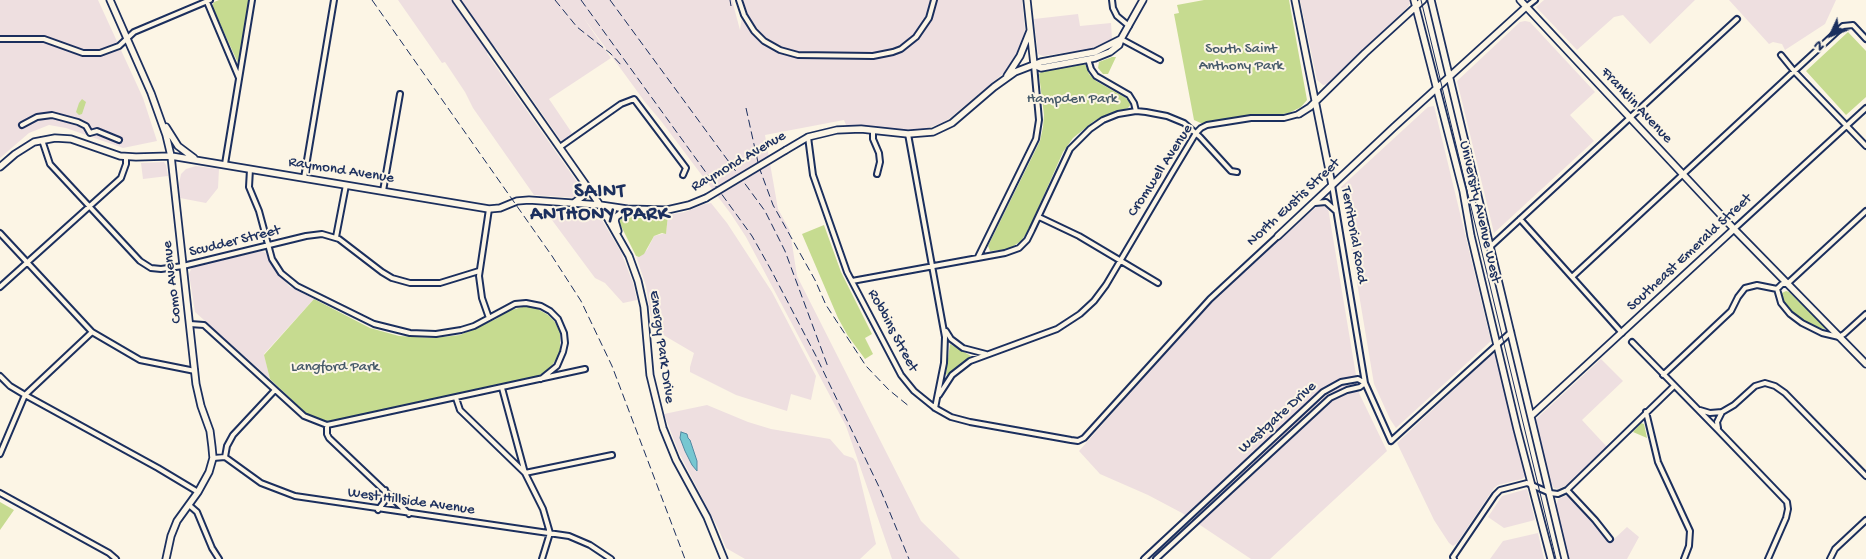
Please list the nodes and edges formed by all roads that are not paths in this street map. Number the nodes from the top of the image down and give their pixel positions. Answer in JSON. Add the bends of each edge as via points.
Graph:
{"nodes":[{"id":1,"x":110,"y":0,"type":"edge"},
{"id":2,"x":252,"y":0,"type":"edge"},
{"id":3,"x":334,"y":0,"type":"edge"},
{"id":4,"x":456,"y":0,"type":"edge"},
{"id":5,"x":739,"y":0,"type":"edge"},
{"id":6,"x":934,"y":0,"type":"edge"},
{"id":7,"x":1027,"y":0,"type":"edge"},
{"id":8,"x":1112,"y":0,"type":"edge"},
{"id":9,"x":1144,"y":0,"type":"edge"},
{"id":10,"x":1295,"y":0,"type":"edge"},
{"id":11,"x":1414,"y":0,"type":"edge"},
{"id":12,"x":1422,"y":0,"type":"edge"},
{"id":13,"x":1431,"y":0,"type":"edge"},
{"id":14,"x":1520,"y":0,"type":"edge"},
{"id":15,"x":1534,"y":0,"type":"edge"},
{"id":16,"x":208,"y":1,"type":"edge"},
{"id":17,"x":1416,"y":7,"type":"junction"},
{"id":18,"x":1526,"y":7,"type":"junction"},
{"id":19,"x":1737,"y":20,"type":"dead end"},
{"id":20,"x":1129,"y":26,"type":"junction"},
{"id":21,"x":1030,"y":29,"type":"junction"},
{"id":22,"x":127,"y":39,"type":"junction"},
{"id":23,"x":1120,"y":39,"type":"junction"},
{"id":24,"x":1866,"y":39,"type":"edge"},
{"id":25,"x":0,"y":40,"type":"edge"},
{"id":26,"x":1781,"y":55,"type":"dead end"},
{"id":27,"x":1088,"y":57,"type":"junction"},
{"id":28,"x":1160,"y":60,"type":"dead end"},
{"id":29,"x":1034,"y":65,"type":"junction"},
{"id":30,"x":1794,"y":71,"type":"junction"},
{"id":31,"x":1450,"y":77,"type":"junction"},
{"id":32,"x":239,"y":78,"type":"junction"},
{"id":33,"x":1004,"y":80,"type":"junction"},
{"id":34,"x":1436,"y":89,"type":"junction"},
{"id":35,"x":400,"y":94,"type":"dead end"},
{"id":36,"x":1316,"y":100,"type":"junction"},
{"id":37,"x":1866,"y":108,"type":"edge"},
{"id":38,"x":1136,"y":111,"type":"junction"},
{"id":39,"x":1299,"y":114,"type":"joint"},
{"id":40,"x":1630,"y":117,"type":"junction"},
{"id":41,"x":162,"y":120,"type":"junction"},
{"id":42,"x":22,"y":125,"type":"dead end"},
{"id":43,"x":1846,"y":126,"type":"junction"},
{"id":44,"x":873,"y":130,"type":"junction"},
{"id":45,"x":90,"y":132,"type":"junction"},
{"id":46,"x":1196,"y":133,"type":"junction"},
{"id":47,"x":908,"y":134,"type":"junction"},
{"id":48,"x":808,"y":137,"type":"junction"},
{"id":49,"x":42,"y":140,"type":"junction"},
{"id":50,"x":119,"y":140,"type":"dead end"},
{"id":51,"x":89,"y":144,"type":"junction"},
{"id":52,"x":1866,"y":146,"type":"edge"},
{"id":53,"x":560,"y":147,"type":"junction"},
{"id":54,"x":170,"y":156,"type":"junction"},
{"id":55,"x":126,"y":157,"type":"junction"},
{"id":56,"x":198,"y":160,"type":"junction"},
{"id":57,"x":225,"y":164,"type":"junction"},
{"id":58,"x":0,"y":167,"type":"edge"},
{"id":59,"x":250,"y":169,"type":"junction"},
{"id":60,"x":1237,"y":172,"type":"dead end"},
{"id":61,"x":1682,"y":173,"type":"junction"},
{"id":62,"x":878,"y":174,"type":"dead end"},
{"id":63,"x":683,"y":176,"type":"dead end"},
{"id":64,"x":304,"y":178,"type":"junction"},
{"id":65,"x":584,"y":183,"type":"junction"},
{"id":66,"x":1332,"y":184,"type":"junction"},
{"id":67,"x":346,"y":185,"type":"junction"},
{"id":68,"x":383,"y":191,"type":"junction"},
{"id":69,"x":573,"y":203,"type":"junction"},
{"id":70,"x":90,"y":205,"type":"junction"},
{"id":71,"x":600,"y":205,"type":"junction"},
{"id":72,"x":1310,"y":205,"type":"junction"},
{"id":73,"x":489,"y":209,"type":"junction"},
{"id":74,"x":627,"y":209,"type":"junction"},
{"id":75,"x":1866,"y":211,"type":"edge"},
{"id":76,"x":1337,"y":213,"type":"junction"},
{"id":77,"x":1039,"y":217,"type":"junction"},
{"id":78,"x":1520,"y":219,"type":"junction"},
{"id":79,"x":1734,"y":229,"type":"junction"},
{"id":80,"x":0,"y":232,"type":"edge"},
{"id":81,"x":617,"y":233,"type":"junction"},
{"id":82,"x":1278,"y":236,"type":"joint"},
{"id":83,"x":336,"y":237,"type":"junction"},
{"id":84,"x":268,"y":246,"type":"junction"},
{"id":85,"x":1491,"y":246,"type":"junction"},
{"id":86,"x":978,"y":257,"type":"junction"},
{"id":87,"x":1120,"y":260,"type":"junction"},
{"id":88,"x":27,"y":261,"type":"junction"},
{"id":89,"x":184,"y":266,"type":"junction"},
{"id":90,"x":932,"y":266,"type":"junction"},
{"id":91,"x":479,"y":271,"type":"junction"},
{"id":92,"x":1572,"y":276,"type":"junction"},
{"id":93,"x":852,"y":281,"type":"junction"},
{"id":94,"x":1158,"y":283,"type":"dead end"},
{"id":95,"x":1788,"y":284,"type":"junction"},
{"id":96,"x":0,"y":287,"type":"edge"},
{"id":97,"x":1777,"y":289,"type":"junction"},
{"id":98,"x":1866,"y":314,"type":"edge"},
{"id":99,"x":489,"y":318,"type":"junction"},
{"id":100,"x":190,"y":324,"type":"junction"},
{"id":101,"x":943,"y":327,"type":"junction"},
{"id":102,"x":92,"y":332,"type":"junction"},
{"id":103,"x":1511,"y":332,"type":"junction"},
{"id":104,"x":1622,"y":333,"type":"junction"},
{"id":105,"x":1839,"y":337,"type":"junction"},
{"id":106,"x":1632,"y":342,"type":"dead end"},
{"id":107,"x":1497,"y":344,"type":"junction"},
{"id":108,"x":988,"y":354,"type":"junction"},
{"id":109,"x":1866,"y":364,"type":"edge"},
{"id":110,"x":585,"y":369,"type":"dead end"},
{"id":111,"x":195,"y":371,"type":"junction"},
{"id":112,"x":1663,"y":375,"type":"junction"},
{"id":113,"x":0,"y":376,"type":"edge"},
{"id":114,"x":541,"y":379,"type":"junction"},
{"id":115,"x":1365,"y":382,"type":"junction"},
{"id":116,"x":1674,"y":386,"type":"junction"},
{"id":117,"x":502,"y":388,"type":"junction"},
{"id":118,"x":275,"y":390,"type":"junction"},
{"id":119,"x":25,"y":395,"type":"junction"},
{"id":120,"x":939,"y":395,"type":"junction"},
{"id":121,"x":456,"y":398,"type":"junction"},
{"id":122,"x":935,"y":408,"type":"junction"},
{"id":123,"x":1696,"y":408,"type":"junction"},
{"id":124,"x":1646,"y":412,"type":"junction"},
{"id":125,"x":1722,"y":412,"type":"junction"},
{"id":126,"x":1531,"y":416,"type":"junction"},
{"id":127,"x":327,"y":425,"type":"junction"},
{"id":128,"x":1718,"y":430,"type":"junction"},
{"id":129,"x":1084,"y":438,"type":"joint"},
{"id":130,"x":0,"y":454,"type":"edge"},
{"id":131,"x":612,"y":455,"type":"dead end"},
{"id":132,"x":225,"y":457,"type":"junction"},
{"id":133,"x":213,"y":458,"type":"junction"},
{"id":134,"x":525,"y":473,"type":"junction"},
{"id":135,"x":1866,"y":476,"type":"edge"},
{"id":136,"x":1531,"y":484,"type":"junction"},
{"id":137,"x":385,"y":490,"type":"junction"},
{"id":138,"x":1567,"y":490,"type":"junction"},
{"id":139,"x":198,"y":492,"type":"junction"},
{"id":140,"x":0,"y":493,"type":"edge"},
{"id":141,"x":1550,"y":493,"type":"junction"},
{"id":142,"x":189,"y":505,"type":"junction"},
{"id":143,"x":378,"y":510,"type":"junction"},
{"id":144,"x":409,"y":514,"type":"junction"},
{"id":145,"x":1866,"y":520,"type":"edge"},
{"id":146,"x":550,"y":533,"type":"junction"},
{"id":147,"x":1610,"y":539,"type":"dead end"},
{"id":148,"x":1454,"y":558,"type":"edge"},
{"id":149,"x":116,"y":559,"type":"edge"},
{"id":150,"x":166,"y":559,"type":"edge"},
{"id":151,"x":219,"y":559,"type":"edge"},
{"id":152,"x":542,"y":559,"type":"edge"},
{"id":153,"x":610,"y":559,"type":"edge"},
{"id":154,"x":724,"y":559,"type":"edge"},
{"id":155,"x":1144,"y":559,"type":"edge"},
{"id":156,"x":1156,"y":559,"type":"edge"},
{"id":157,"x":1551,"y":559,"type":"edge"},
{"id":158,"x":1565,"y":559,"type":"edge"},
{"id":159,"x":1684,"y":559,"type":"edge"},
{"id":160,"x":1768,"y":559,"type":"edge"},
{"id":161,"x":1830,"y":559,"type":"edge"}],
"edges":[{"from":1,"to":22,"type":"street","name":"Como Avenue"},
{"from":2,"to":32,"type":"street"},
{"from":3,"to":64,"type":"street"},
{"from":4,"to":53,"type":"street","name":"Energy Park Drive"},
{"from":5,"to":6,"type":"street","via":[[748,24],[780,50],[798,55],[877,56],[909,44],[929,18]]},
{"from":7,"to":21,"type":"street"},
{"from":8,"to":20,"type":"street","via":[[1117,16]]},
{"from":9,"to":20,"type":"street","name":"Raymond Avenue"},
{"from":10,"to":36,"type":"street","name":"Territorial Road"},
{"from":11,"to":17,"type":"street","name":"University Avenue West"},
{"from":12,"to":17,"type":"street","name":"Cromwell Avenue"},
{"from":13,"to":31,"type":"street","name":"University Avenue West"},
{"from":14,"to":18,"type":"street","name":"Franklin Avenue"},
{"from":15,"to":18,"type":"street","name":"North Eustis Street"},
{"from":16,"to":22,"type":"street","via":[[134,32]]},
{"from":16,"to":32,"type":"street"},
{"from":17,"to":34,"type":"street","name":"University Avenue West"},
{"from":17,"to":36,"type":"street","name":"Cromwell Avenue"},
{"from":18,"to":31,"type":"street","name":"North Eustis Street"},
{"from":18,"to":40,"type":"street","name":"Franklin Avenue"},
{"from":19,"to":40,"type":"street"},
{"from":20,"to":23,"type":"street","name":"Raymond Avenue"},
{"from":21,"to":29,"type":"street"},
{"from":21,"to":33,"type":"street","via":[[1020,56]]},
{"from":22,"to":25,"type":"street","via":[[119,46],[95,54],[44,39]]},
{"from":22,"to":41,"type":"street","name":"Como Avenue"},
{"from":23,"to":27,"type":"street","name":"Raymond Avenue","via":[[1119,45],[1110,52]]},
{"from":23,"to":28,"type":"street"},
{"from":24,"to":30,"type":"street","via":[[1853,25],[1843,26]]},
{"from":26,"to":30,"type":"street"},
{"from":27,"to":29,"type":"street","name":"Raymond Avenue","via":[[1041,68]]},
{"from":27,"to":38,"type":"street","via":[[1096,76],[1129,95]]},
{"from":29,"to":33,"type":"street","name":"Raymond Avenue","via":[[1014,72]]},
{"from":29,"to":86,"type":"street","via":[[1039,120],[1036,139]]},
{"from":30,"to":43,"type":"street"},
{"from":30,"to":61,"type":"street"},
{"from":31,"to":34,"type":"street","name":"North Eustis Street"},
{"from":31,"to":85,"type":"street","name":"University Avenue West"},
{"from":32,"to":57,"type":"street"},
{"from":33,"to":47,"type":"street","name":"Raymond Avenue","via":[[952,123],[933,132]]},
{"from":34,"to":66,"type":"street","name":"North Eustis Street"},
{"from":34,"to":107,"type":"street","name":"University Avenue West"},
{"from":35,"to":68,"type":"street"},
{"from":36,"to":39,"type":"street","name":"Cromwell Avenue"},
{"from":36,"to":66,"type":"street","name":"Territorial Road"},
{"from":37,"to":43,"type":"street","name":"Southeast Emerald Street"},
{"from":38,"to":46,"type":"street","via":[[1167,116],[1184,123]]},
{"from":38,"to":77,"type":"street","via":[[1103,120],[1076,141],[1065,157]]},
{"from":39,"to":46,"type":"street","name":"Cromwell Avenue","via":[[1207,125]]},
{"from":40,"to":61,"type":"street","name":"Franklin Avenue"},
{"from":40,"to":78,"type":"street"},
{"from":41,"to":54,"type":"street","name":"Como Avenue"},
{"from":41,"to":56,"type":"street","via":[[178,146]]},
{"from":42,"to":45,"type":"street","via":[[37,116],[52,115],[82,124]]},
{"from":43,"to":52,"type":"street"},
{"from":43,"to":79,"type":"street","name":"Southeast Emerald Street"},
{"from":44,"to":47,"type":"street","name":"Raymond Avenue"},
{"from":44,"to":48,"type":"street","name":"Raymond Avenue","via":[[852,128]]},
{"from":44,"to":62,"type":"street","via":[[879,153]]},
{"from":45,"to":50,"type":"street","via":[[98,131]]},
{"from":45,"to":51,"type":"street"},
{"from":46,"to":60,"type":"street","via":[[1231,171]]},
{"from":46,"to":87,"type":"street","name":"Cromwell Avenue"},
{"from":47,"to":90,"type":"street"},
{"from":48,"to":74,"type":"street","name":"Raymond Avenue","bridge":true,"via":[[689,205],[667,210]]},
{"from":48,"to":93,"type":"street","name":"Robbins Street","via":[[813,175]]},
{"from":49,"to":51,"type":"street","via":[[71,139]]},
{"from":49,"to":58,"type":"street","via":[[24,148]]},
{"from":49,"to":70,"type":"street","name":"Scudder Street","via":[[50,164]]},
{"from":51,"to":55,"type":"street"},
{"from":53,"to":63,"type":"street","via":[[634,98],[686,168]]},
{"from":53,"to":65,"type":"street","name":"Energy Park Drive"},
{"from":54,"to":55,"type":"street","name":"Raymond Avenue"},
{"from":54,"to":56,"type":"street","name":"Raymond Avenue"},
{"from":54,"to":89,"type":"street","name":"Como Avenue"},
{"from":55,"to":70,"type":"street","via":[[121,178]]},
{"from":56,"to":57,"type":"street","name":"Raymond Avenue"},
{"from":57,"to":59,"type":"street","name":"Raymond Avenue"},
{"from":59,"to":64,"type":"street","name":"Raymond Avenue"},
{"from":59,"to":84,"type":"street","via":[[249,187]]},
{"from":61,"to":79,"type":"street","name":"Franklin Avenue"},
{"from":61,"to":92,"type":"street"},
{"from":64,"to":67,"type":"street","name":"Raymond Avenue"},
{"from":65,"to":69,"type":"street","via":[[583,197]]},
{"from":65,"to":71,"type":"street","name":"Energy Park Drive"},
{"from":66,"to":72,"type":"street","name":"North Eustis Street"},
{"from":66,"to":76,"type":"street","name":"Territorial Road"},
{"from":67,"to":68,"type":"street","name":"Raymond Avenue"},
{"from":67,"to":83,"type":"street"},
{"from":68,"to":73,"type":"street","name":"Raymond Avenue"},
{"from":69,"to":71,"type":"street","name":"Raymond Avenue"},
{"from":69,"to":73,"type":"street","name":"Raymond Avenue","via":[[529,200]]},
{"from":70,"to":88,"type":"street"},
{"from":70,"to":89,"type":"street","name":"Scudder Street","via":[[146,266],[156,269]]},
{"from":71,"to":74,"type":"street","name":"Raymond Avenue"},
{"from":71,"to":81,"type":"street","name":"Energy Park Drive"},
{"from":72,"to":76,"type":"street","via":[[1326,202]]},
{"from":72,"to":82,"type":"street","name":"North Eustis Street"},
{"from":73,"to":91,"type":"street"},
{"from":74,"to":81,"type":"street","via":[[616,217]]},
{"from":75,"to":95,"type":"street"},
{"from":76,"to":115,"type":"street","name":"Territorial Road"},
{"from":77,"to":86,"type":"street","via":[[1019,248]]},
{"from":77,"to":87,"type":"street"},
{"from":78,"to":85,"type":"street"},
{"from":78,"to":92,"type":"street"},
{"from":79,"to":95,"type":"street","name":"Franklin Avenue"},
{"from":79,"to":104,"type":"street","name":"Southeast Emerald Street"},
{"from":80,"to":88,"type":"street"},
{"from":81,"to":154,"type":"street","name":"Energy Park Drive","via":[[630,258],[642,295],[650,375],[663,428]]},
{"from":82,"to":129,"type":"street","name":"North Eustis Street","via":[[1210,299]]},
{"from":83,"to":84,"type":"street","name":"Scudder Street","via":[[322,234]]},
{"from":83,"to":91,"type":"street","via":[[382,272],[410,283],[440,283]]},
{"from":84,"to":89,"type":"street","name":"Scudder Street"},
{"from":84,"to":99,"type":"street","via":[[276,266],[296,286],[374,324],[410,333],[449,332],[474,326]]},
{"from":85,"to":103,"type":"street","name":"University Avenue West"},
{"from":86,"to":90,"type":"street"},
{"from":87,"to":94,"type":"street"},
{"from":87,"to":108,"type":"street","name":"Cromwell Avenue","via":[[1094,301],[1068,322],[1046,334]]},
{"from":88,"to":96,"type":"street"},
{"from":88,"to":102,"type":"street"},
{"from":89,"to":100,"type":"street","name":"Como Avenue"},
{"from":90,"to":93,"type":"street"},
{"from":90,"to":101,"type":"street"},
{"from":91,"to":99,"type":"street","via":[[482,298]]},
{"from":92,"to":104,"type":"street"},
{"from":93,"to":122,"type":"street","name":"Robbins Street","via":[[901,375]]},
{"from":95,"to":97,"type":"street"},
{"from":95,"to":105,"type":"street","name":"Franklin Avenue"},
{"from":97,"to":105,"type":"street","via":[[1781,303],[1796,319],[1822,333]]},
{"from":97,"to":112,"type":"street","via":[[1757,285],[1745,288],[1731,311]]},
{"from":98,"to":105,"type":"street"},
{"from":99,"to":114,"type":"street","via":[[521,303],[541,306],[554,316],[564,333],[563,352],[557,366]]},
{"from":100,"to":111,"type":"street","name":"Como Avenue"},
{"from":100,"to":118,"type":"street","via":[[204,325]]},
{"from":101,"to":108,"type":"street","via":[[963,348]]},
{"from":101,"to":120,"type":"street","via":[[945,354]]},
{"from":102,"to":111,"type":"street","via":[[140,360]]},
{"from":102,"to":119,"type":"street"},
{"from":103,"to":107,"type":"street"},
{"from":103,"to":126,"type":"street","name":"University Avenue West"},
{"from":104,"to":126,"type":"street","name":"Southeast Emerald Street"},
{"from":105,"to":109,"type":"street","name":"Franklin Avenue"},
{"from":106,"to":112,"type":"street"},
{"from":107,"to":115,"type":"street","name":"Territorial Road","via":[[1391,441]]},
{"from":107,"to":136,"type":"street","name":"University Avenue West"},
{"from":108,"to":120,"type":"street","name":"Cromwell Avenue","via":[[960,368]]},
{"from":110,"to":114,"type":"street"},
{"from":111,"to":133,"type":"street","name":"Como Avenue"},
{"from":112,"to":116,"type":"street"},
{"from":113,"to":119,"type":"street"},
{"from":114,"to":117,"type":"street"},
{"from":115,"to":155,"type":"street","name":"Westgate Drive","via":[[1358,379],[1341,382],[1323,392]]},
{"from":115,"to":156,"type":"street","name":"Westgate Drive","via":[[1360,388],[1330,398]]},
{"from":116,"to":123,"type":"street"},
{"from":116,"to":124,"type":"street"},
{"from":117,"to":121,"type":"street"},
{"from":117,"to":134,"type":"street"},
{"from":118,"to":127,"type":"street","via":[[304,416]]},
{"from":118,"to":132,"type":"street","via":[[233,435]]},
{"from":119,"to":130,"type":"street"},
{"from":119,"to":139,"type":"street"},
{"from":120,"to":122,"type":"street"},
{"from":121,"to":127,"type":"street"},
{"from":121,"to":134,"type":"street","via":[[460,410]]},
{"from":122,"to":129,"type":"street","name":"Robbins Street","via":[[970,422],[1070,440]]},
{"from":123,"to":125,"type":"street"},
{"from":123,"to":128,"type":"street"},
{"from":124,"to":138,"type":"street"},
{"from":124,"to":159,"type":"street","via":[[1658,462],[1690,531]]},
{"from":125,"to":128,"type":"street","via":[[1717,422]]},
{"from":125,"to":135,"type":"street","via":[[1754,386],[1765,383],[1775,386]]},
{"from":126,"to":141,"type":"street","name":"University Avenue West"},
{"from":127,"to":137,"type":"street","via":[[329,438]]},
{"from":128,"to":160,"type":"street","via":[[1787,502],[1786,518]]},
{"from":131,"to":134,"type":"street"},
{"from":132,"to":133,"type":"street"},
{"from":132,"to":143,"type":"street","name":"West Hillside Avenue","via":[[251,477],[283,493]]},
{"from":133,"to":139,"type":"street","name":"Como Avenue"},
{"from":134,"to":146,"type":"street","via":[[543,509]]},
{"from":136,"to":141,"type":"street"},
{"from":136,"to":148,"type":"street","via":[[1500,490]]},
{"from":136,"to":157,"type":"street","name":"University Avenue West"},
{"from":137,"to":143,"type":"street","via":[[384,502]]},
{"from":137,"to":144,"type":"street"},
{"from":138,"to":141,"type":"street"},
{"from":138,"to":147,"type":"street"},
{"from":139,"to":142,"type":"street","name":"Como Avenue"},
{"from":140,"to":149,"type":"street"},
{"from":141,"to":158,"type":"street","name":"University Avenue West"},
{"from":142,"to":150,"type":"street","name":"Como Avenue","via":[[171,536]]},
{"from":142,"to":151,"type":"street","via":[[197,512]]},
{"from":143,"to":144,"type":"street","name":"West Hillside Avenue"},
{"from":144,"to":146,"type":"street","name":"West Hillside Avenue"},
{"from":145,"to":161,"type":"street","via":[[1835,549]]},
{"from":146,"to":152,"type":"street"},
{"from":146,"to":153,"type":"street","name":"West Hillside Avenue","via":[[580,540]]}]}
